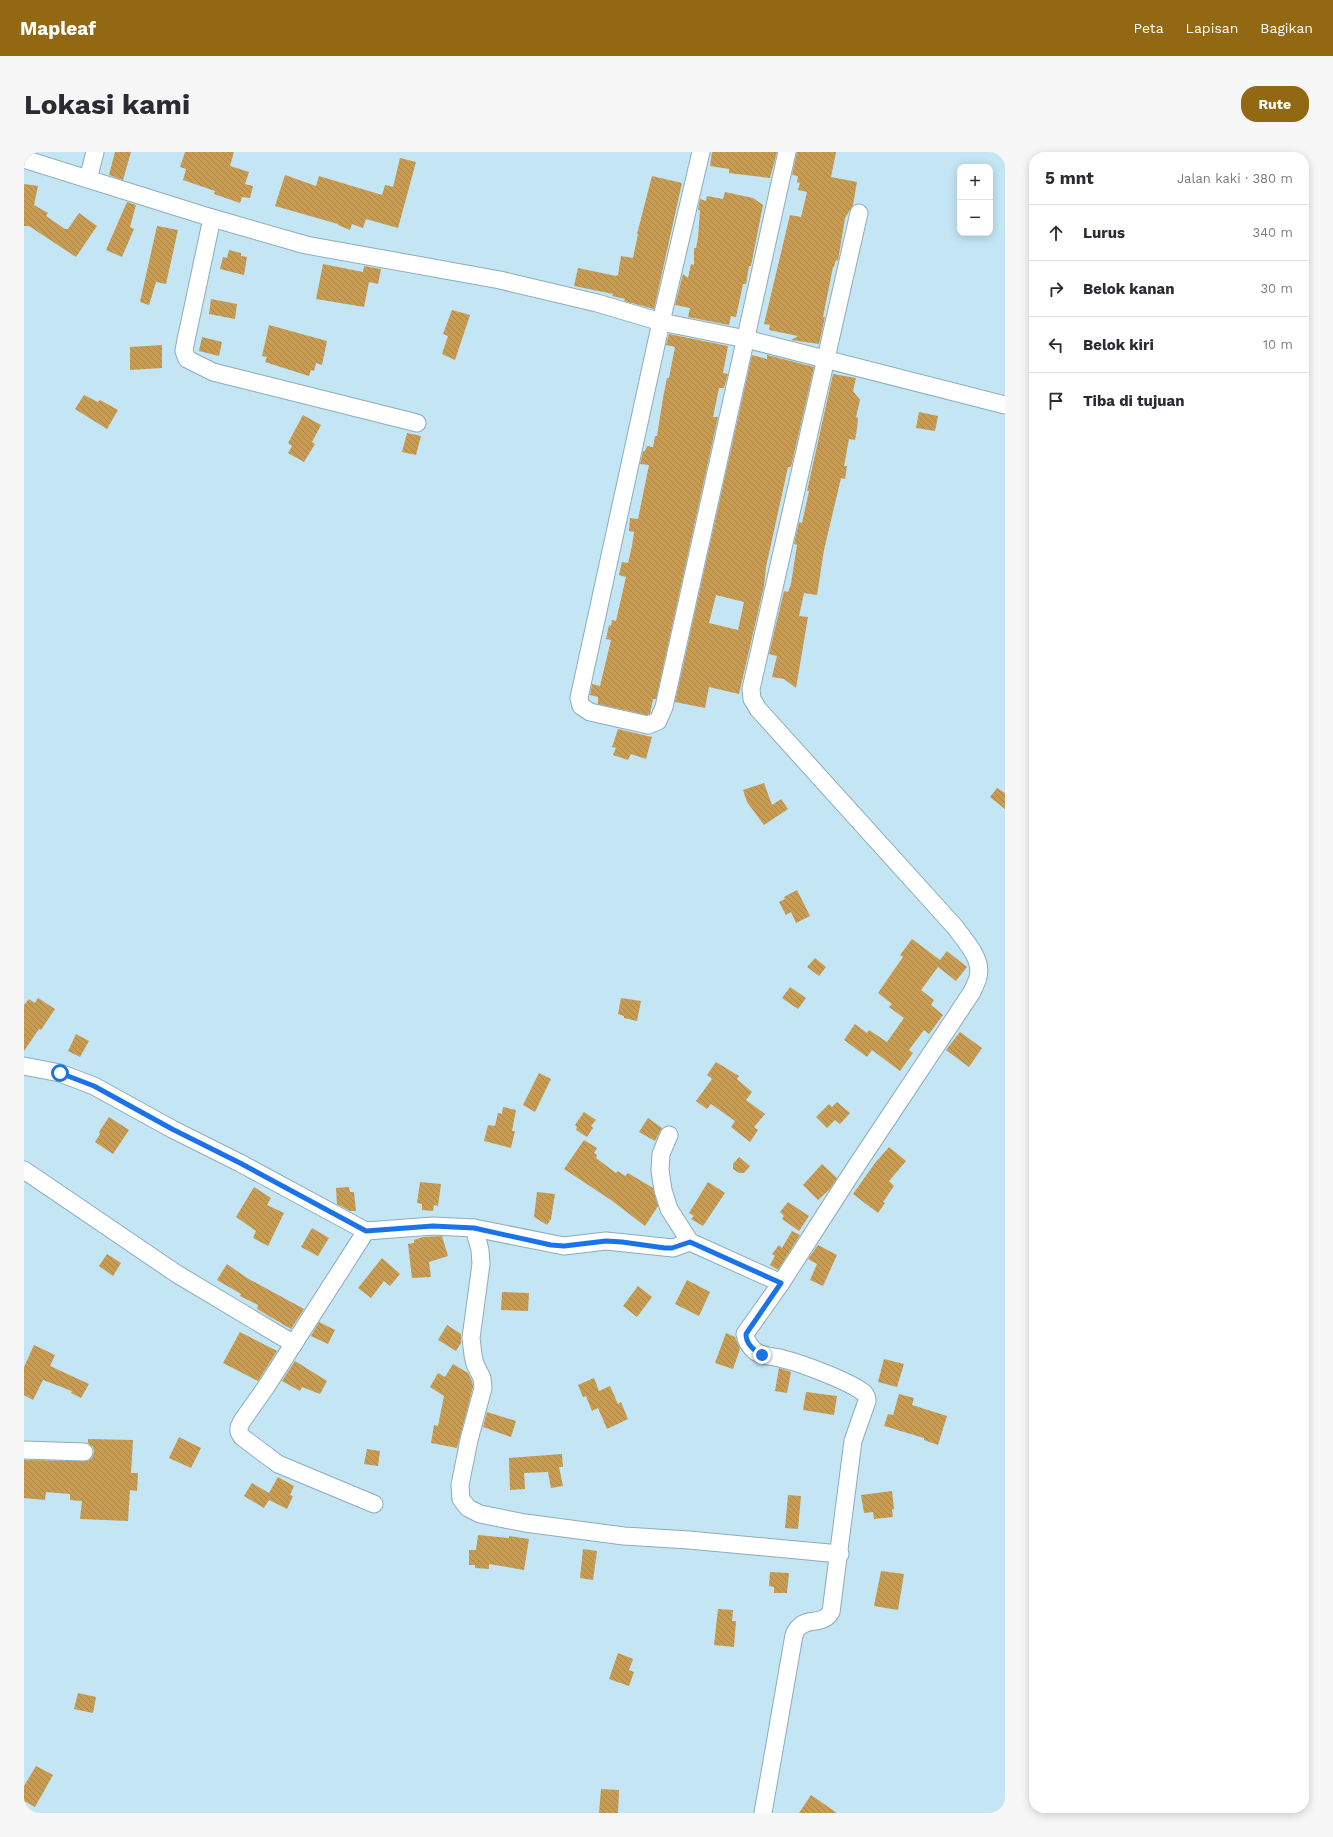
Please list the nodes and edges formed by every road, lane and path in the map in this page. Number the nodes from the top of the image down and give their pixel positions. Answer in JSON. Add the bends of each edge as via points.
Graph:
{"nodes":[{"id":1,"x":95,"y":152,"type":"edge"},
{"id":2,"x":701,"y":152,"type":"edge"},
{"id":3,"x":786,"y":152,"type":"edge"},
{"id":4,"x":24,"y":159,"type":"edge"},
{"id":5,"x":88,"y":179,"type":"junction"},
{"id":6,"x":859,"y":213,"type":"dead end"},
{"id":7,"x":212,"y":218,"type":"junction"},
{"id":8,"x":661,"y":322,"type":"junction"},
{"id":9,"x":746,"y":339,"type":"junction"},
{"id":10,"x":826,"y":360,"type":"junction"},
{"id":11,"x":1005,"y":405,"type":"edge"},
{"id":12,"x":417,"y":423,"type":"dead end"},
{"id":13,"x":24,"y":1066,"type":"edge"},
{"id":14,"x":669,"y":1135,"type":"dead end"},
{"id":15,"x":24,"y":1170,"type":"edge"},
{"id":16,"x":474,"y":1228,"type":"junction"},
{"id":17,"x":366,"y":1231,"type":"junction"},
{"id":18,"x":690,"y":1242,"type":"junction"},
{"id":19,"x":781,"y":1283,"type":"junction"},
{"id":20,"x":294,"y":1344,"type":"junction"},
{"id":21,"x":24,"y":1450,"type":"edge"},
{"id":22,"x":84,"y":1452,"type":"dead end"},
{"id":23,"x":374,"y":1504,"type":"dead end"},
{"id":24,"x":840,"y":1554,"type":"junction"},
{"id":25,"x":763,"y":1813,"type":"edge"}],
"edges":[{"from":1,"to":5,"type":"street"},
{"from":2,"to":8,"type":"street"},
{"from":3,"to":9,"type":"street"},
{"from":4,"to":5,"type":"street"},
{"from":5,"to":7,"type":"street"},
{"from":6,"to":10,"type":"street"},
{"from":7,"to":8,"type":"street","via":[[306,245],[500,280],[597,302]]},
{"from":7,"to":12,"type":"street","via":[[184,351],[187,358],[213,372]]},
{"from":8,"to":9,"type":"street"},
{"from":8,"to":9,"type":"street","via":[[579,698],[581,706],[590,712],[648,725],[658,722],[664,707]]},
{"from":9,"to":10,"type":"street"},
{"from":10,"to":11,"type":"street"},
{"from":10,"to":19,"type":"street","via":[[751,689],[752,699],[758,709],[955,927],[972,951],[979,967],[979,977],[972,992]]},
{"from":13,"to":17,"type":"street","via":[[60,1073],[94,1086]]},
{"from":14,"to":18,"type":"street","via":[[661,1154],[663,1190],[669,1209]]},
{"from":15,"to":20,"type":"street","via":[[177,1274]]},
{"from":16,"to":17,"type":"street","via":[[433,1226]]},
{"from":16,"to":18,"type":"street","via":[[564,1246],[606,1241],[672,1248]]},
{"from":16,"to":24,"type":"street","via":[[481,1264],[471,1338],[473,1355],[483,1388],[460,1486],[461,1499],[468,1508],[480,1514],[525,1523],[624,1536]]},
{"from":17,"to":20,"type":"street"},
{"from":18,"to":19,"type":"street"},
{"from":19,"to":24,"type":"street","via":[[746,1334],[749,1345],[762,1355],[805,1365],[862,1391],[866,1396],[866,1407],[853,1441]]},
{"from":20,"to":23,"type":"street","via":[[242,1422],[239,1432],[278,1464]]},
{"from":21,"to":22,"type":"street"},
{"from":24,"to":25,"type":"street","via":[[831,1612],[823,1620],[805,1623],[794,1635]]}]}
